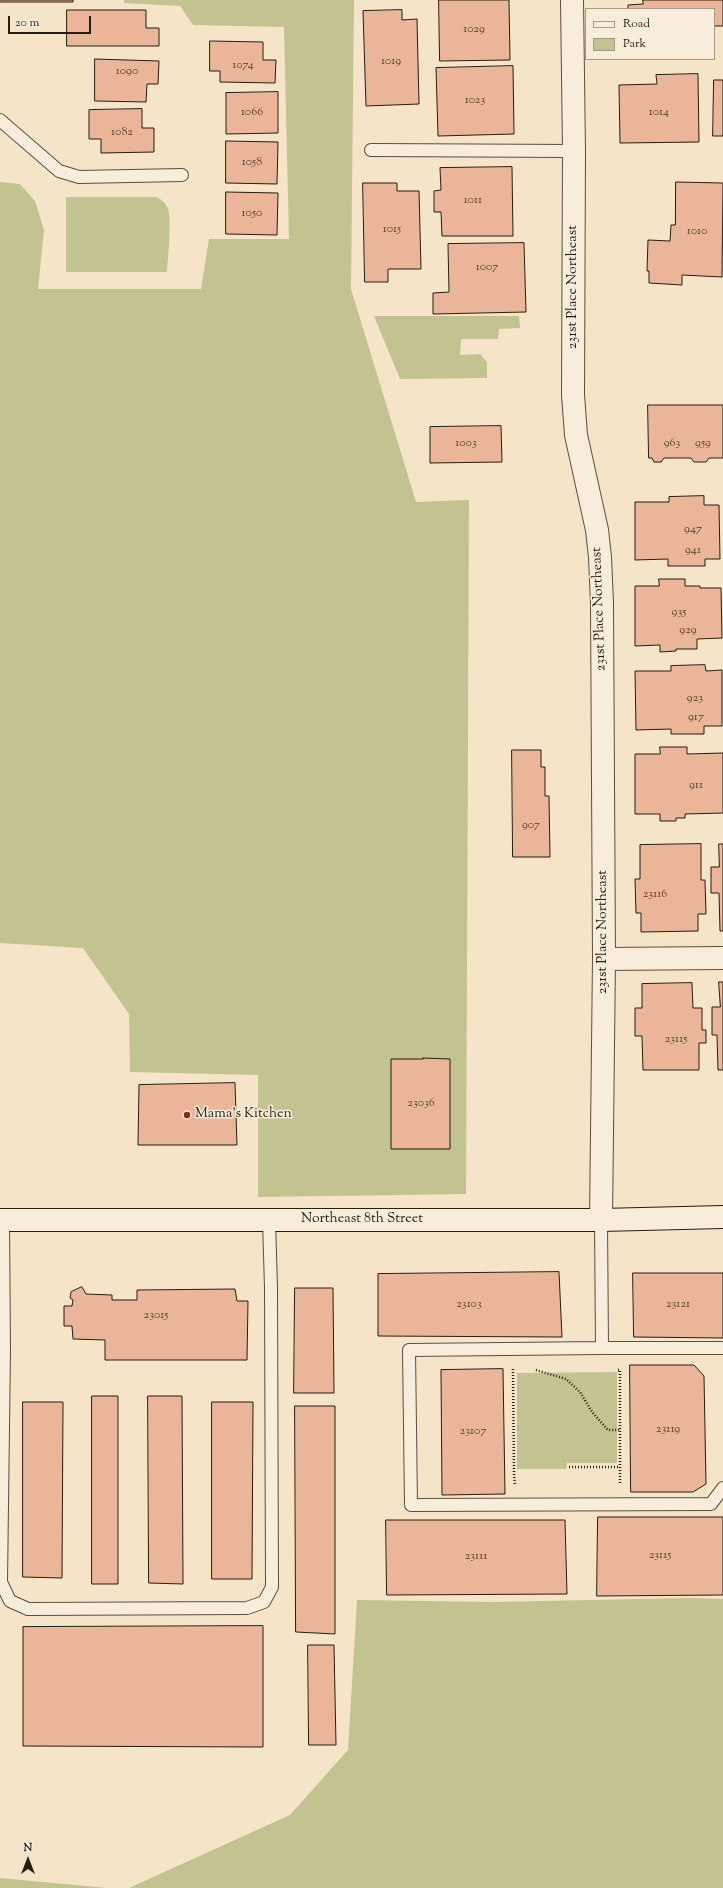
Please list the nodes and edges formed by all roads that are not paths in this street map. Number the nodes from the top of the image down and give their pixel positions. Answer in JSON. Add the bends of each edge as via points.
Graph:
{"nodes":[{"id":1,"x":572,"y":0,"type":"edge"},
{"id":2,"x":0,"y":120,"type":"edge"},
{"id":3,"x":371,"y":150,"type":"dead end"},
{"id":4,"x":574,"y":151,"type":"junction"},
{"id":5,"x":182,"y":175,"type":"dead end"},
{"id":6,"x":723,"y":958,"type":"edge"},
{"id":7,"x":604,"y":959,"type":"junction"},
{"id":8,"x":723,"y":1217,"type":"edge"},
{"id":9,"x":1,"y":1220,"type":"edge"},
{"id":10,"x":269,"y":1220,"type":"junction"},
{"id":11,"x":601,"y":1220,"type":"junction"},
{"id":12,"x":602,"y":1348,"type":"junction"},
{"id":13,"x":723,"y":1348,"type":"edge"},
{"id":14,"x":723,"y":1488,"type":"edge"}],
"edges":[{"from":1,"to":4,"type":"street","name":"231st Place Northeast"},
{"from":2,"to":5,"type":"lane","via":[[58,171],[79,177]]},
{"from":3,"to":4,"type":"lane"},
{"from":4,"to":7,"type":"street","name":"231st Place Northeast","via":[[573,395],[576,435],[597,530],[601,565]]},
{"from":6,"to":7,"type":"street"},
{"from":7,"to":11,"type":"street","name":"231st Place Northeast"},
{"from":8,"to":11,"type":"street","name":"Northeast 8th Street"},
{"from":9,"to":10,"type":"street","name":"Northeast 8th Street"},
{"from":9,"to":10,"type":"lane","via":[[4,1351],[1,1582],[10,1601],[28,1609],[36,1609],[247,1608],[264,1602],[272,1587]]},
{"from":10,"to":11,"type":"street","name":"Northeast 8th Street"},
{"from":11,"to":12,"type":"lane"},
{"from":12,"to":13,"type":"lane"},
{"from":12,"to":14,"type":"lane","via":[[409,1350],[411,1505],[710,1504]]}]}
